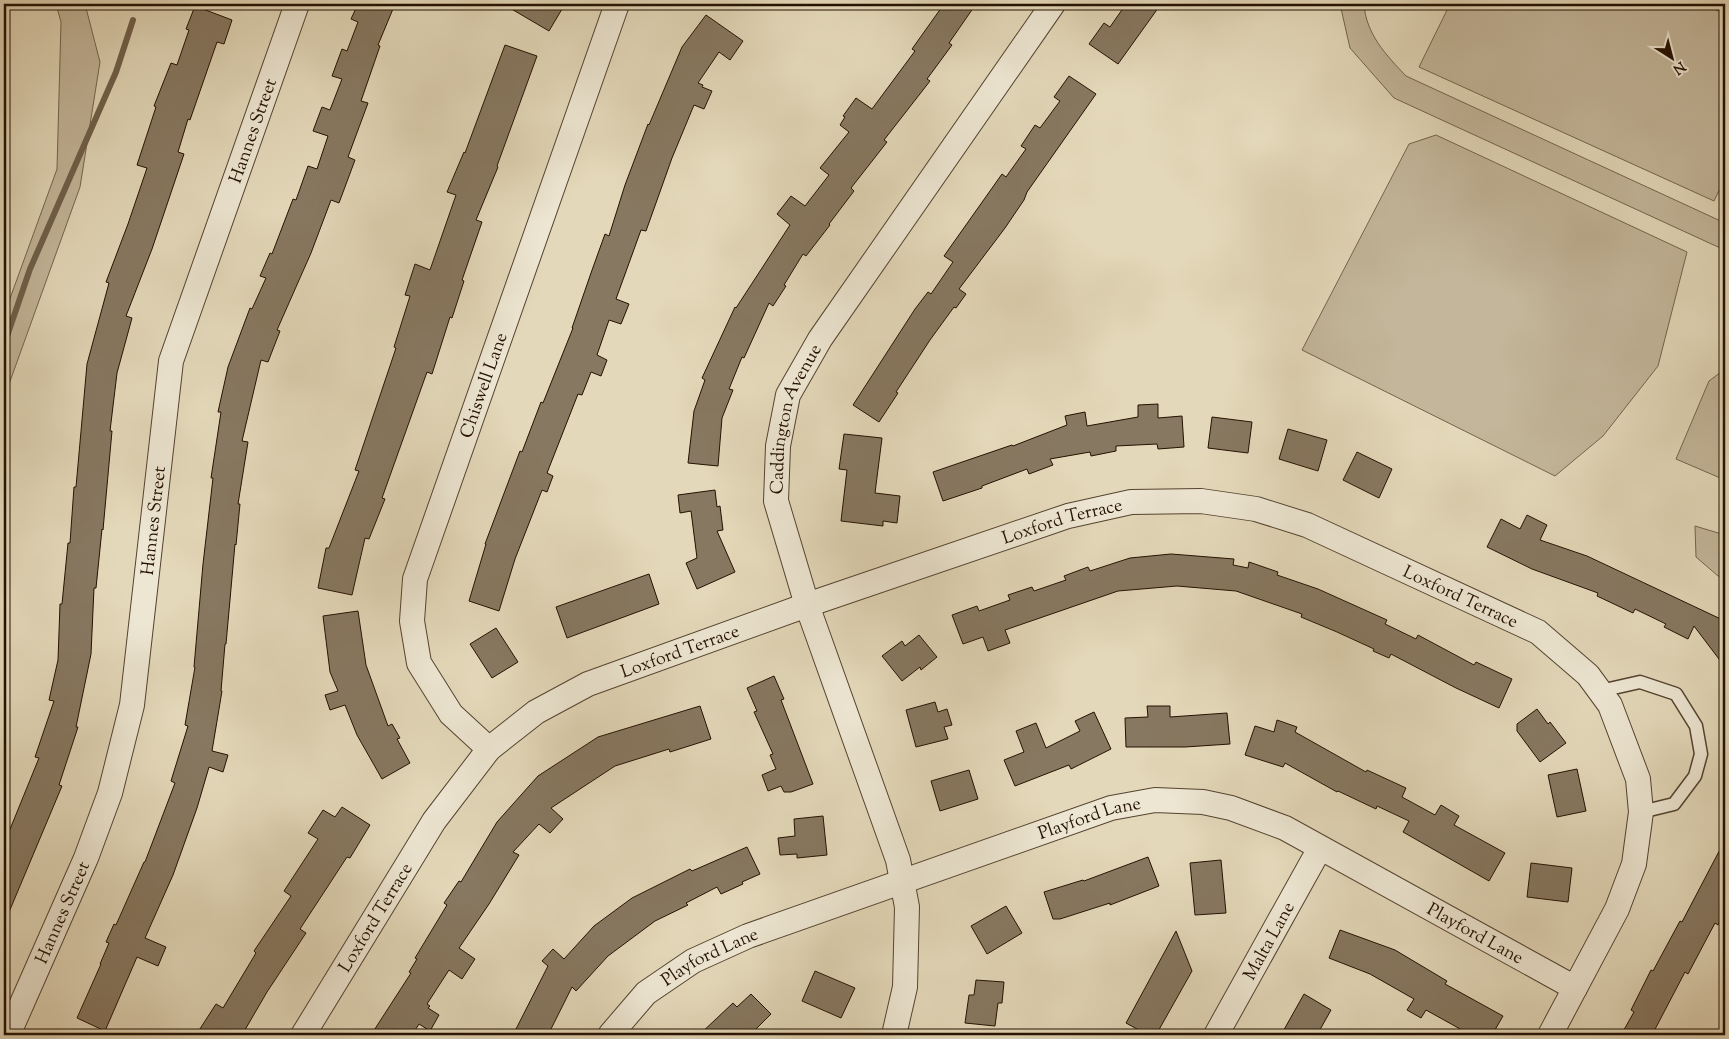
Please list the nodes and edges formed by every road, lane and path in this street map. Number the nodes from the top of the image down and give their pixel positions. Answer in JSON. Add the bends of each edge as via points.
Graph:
{"nodes":[{"id":1,"x":296,"y":4,"type":"edge"},
{"id":2,"x":617,"y":4,"type":"edge"},
{"id":3,"x":1053,"y":4,"type":"edge"},
{"id":4,"x":807,"y":605,"type":"junction"},
{"id":5,"x":1600,"y":692,"type":"junction"},
{"id":6,"x":490,"y":749,"type":"junction"},
{"id":7,"x":1640,"y":812,"type":"junction"},
{"id":8,"x":1320,"y":848,"type":"junction"},
{"id":9,"x":902,"y":882,"type":"junction"},
{"id":10,"x":1575,"y":988,"type":"junction"},
{"id":11,"x":8,"y":1035,"type":"edge"},
{"id":12,"x":304,"y":1035,"type":"edge"},
{"id":13,"x":610,"y":1035,"type":"edge"},
{"id":14,"x":894,"y":1035,"type":"edge"},
{"id":15,"x":1216,"y":1035,"type":"edge"},
{"id":16,"x":1550,"y":1035,"type":"edge"}],
"edges":[{"from":1,"to":11,"type":"street","name":"Hannes Street","via":[[171,362],[132,705],[110,793],[86,858]]},
{"from":2,"to":6,"type":"street","name":"Chiswell Lane","via":[[415,579],[412,621],[419,663],[451,714]]},
{"from":3,"to":4,"type":"street","name":"Caddington Avenue","via":[[820,339],[788,395],[778,446],[776,501]]},
{"from":4,"to":5,"type":"street","name":"Loxford Terrace","via":[[1068,516],[1131,502],[1201,501],[1256,509],[1307,525],[1538,632],[1588,675]]},
{"from":4,"to":6,"type":"street","name":"Loxford Terrace","via":[[588,684],[536,712]]},
{"from":4,"to":9,"type":"street","name":"Caddington Avenue","via":[[898,860]]},
{"from":5,"to":7,"type":"street","name":"Loxford Terrace","via":[[1610,705],[1638,779]]},
{"from":5,"to":7,"type":"lane","via":[[1640,682],[1676,694],[1696,726],[1701,754],[1695,776],[1674,804]]},
{"from":6,"to":12,"type":"street","name":"Loxford Terrace","via":[[434,820]]},
{"from":7,"to":10,"type":"street","name":"Loxford Terrace","via":[[1634,864],[1620,900]]},
{"from":8,"to":9,"type":"street","name":"Playford Lane","via":[[1285,828],[1231,808],[1203,802],[1155,800],[1112,808]]},
{"from":8,"to":10,"type":"street","name":"Playford Lane"},
{"from":8,"to":15,"type":"street","name":"Malta Lane"},
{"from":9,"to":13,"type":"street","name":"Playford Lane","via":[[748,936],[693,961],[646,993]]},
{"from":9,"to":14,"type":"street","name":"Caddington Avenue","via":[[907,907],[905,987]]},
{"from":10,"to":16,"type":"street","name":"Loxford Terrace"}]}
